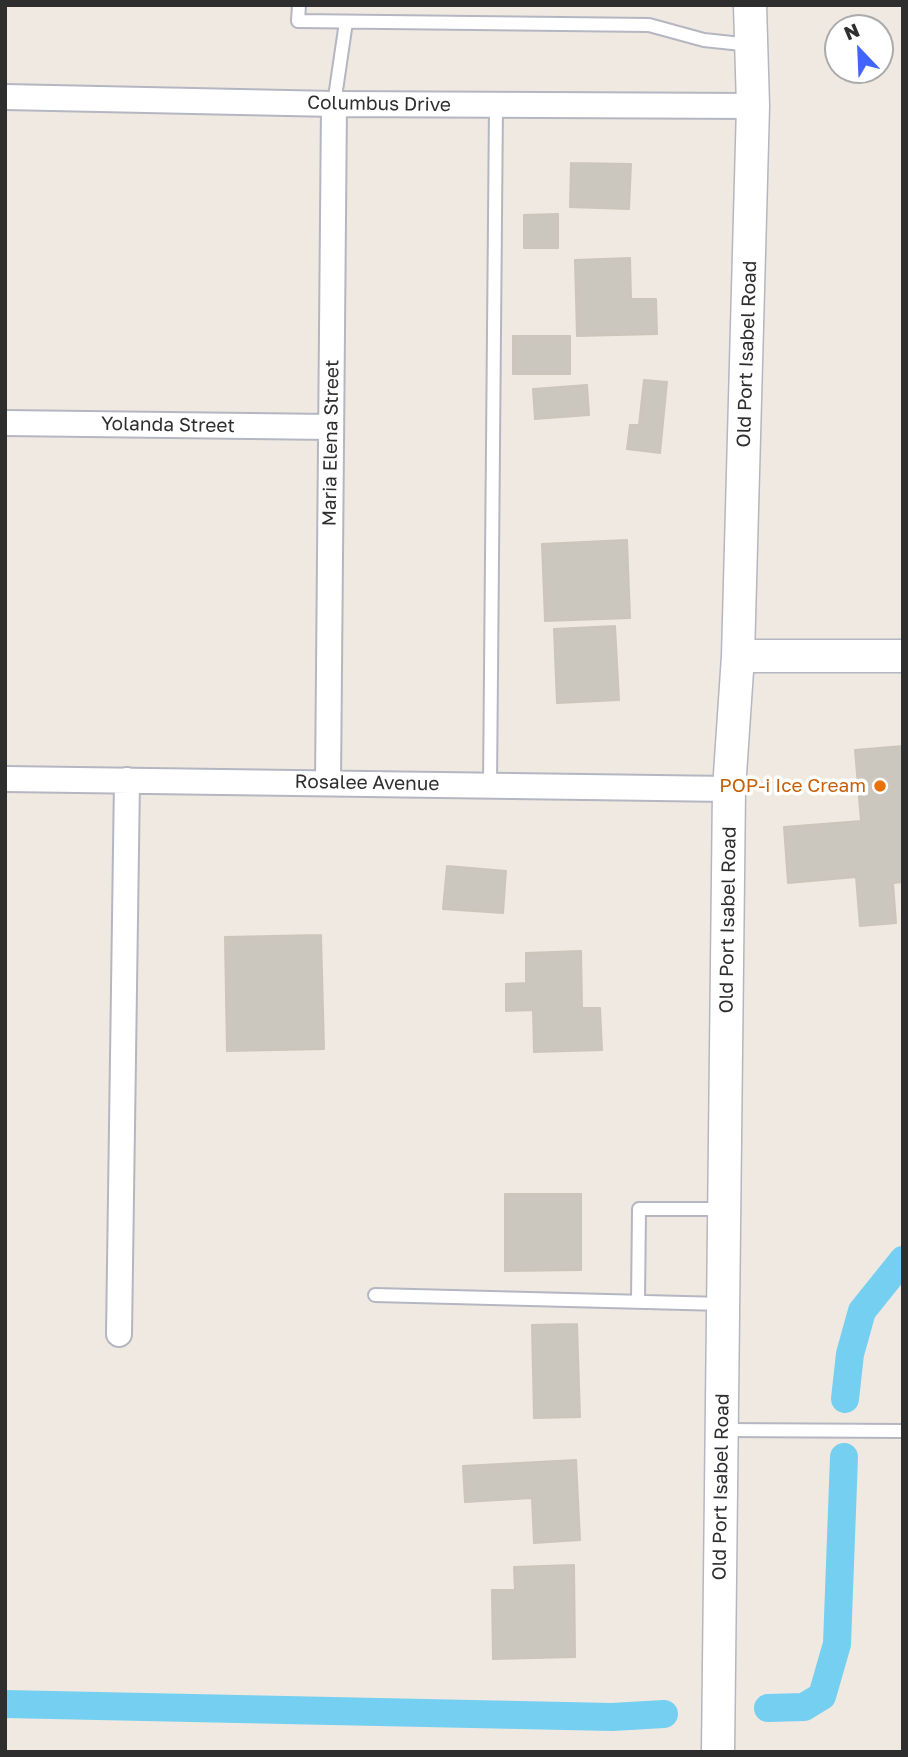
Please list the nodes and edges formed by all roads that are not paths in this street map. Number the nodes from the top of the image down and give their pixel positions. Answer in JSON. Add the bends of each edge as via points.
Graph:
{"nodes":[{"id":1,"x":299,"y":5,"type":"edge"},
{"id":2,"x":750,"y":5,"type":"edge"},
{"id":3,"x":346,"y":22,"type":"junction"},
{"id":4,"x":751,"y":45,"type":"junction"},
{"id":5,"x":5,"y":97,"type":"edge"},
{"id":6,"x":334,"y":104,"type":"junction"},
{"id":7,"x":496,"y":105,"type":"junction"},
{"id":8,"x":753,"y":106,"type":"junction"},
{"id":9,"x":5,"y":423,"type":"edge"},
{"id":10,"x":331,"y":427,"type":"junction"},
{"id":11,"x":738,"y":656,"type":"junction"},
{"id":12,"x":903,"y":656,"type":"edge"},
{"id":13,"x":5,"y":779,"type":"edge"},
{"id":14,"x":127,"y":780,"type":"junction"},
{"id":15,"x":328,"y":782,"type":"junction"},
{"id":16,"x":490,"y":785,"type":"junction"},
{"id":17,"x":729,"y":789,"type":"junction"},
{"id":18,"x":724,"y":1209,"type":"junction"},
{"id":19,"x":376,"y":1295,"type":"dead end"},
{"id":20,"x":639,"y":1301,"type":"junction"},
{"id":21,"x":723,"y":1304,"type":"junction"},
{"id":22,"x":119,"y":1334,"type":"dead end"},
{"id":23,"x":722,"y":1430,"type":"junction"},
{"id":24,"x":903,"y":1431,"type":"edge"},
{"id":25,"x":718,"y":1752,"type":"edge"}],
"edges":[{"from":1,"to":3,"type":"lane","via":[[298,21]]},
{"from":2,"to":4,"type":"street","name":"Old Port Isabel Road"},
{"from":3,"to":4,"type":"lane","via":[[649,25],[704,40]]},
{"from":3,"to":6,"type":"lane"},
{"from":4,"to":8,"type":"street","name":"Old Port Isabel Road"},
{"from":5,"to":6,"type":"street","name":"Columbus Drive"},
{"from":6,"to":7,"type":"street","name":"Columbus Drive"},
{"from":6,"to":10,"type":"street","name":"Maria Elena Street"},
{"from":7,"to":8,"type":"street","name":"Columbus Drive"},
{"from":7,"to":16,"type":"lane"},
{"from":8,"to":11,"type":"street","name":"Old Port Isabel Road"},
{"from":9,"to":10,"type":"street","name":"Yolanda Street"},
{"from":10,"to":15,"type":"street","name":"Maria Elena Street"},
{"from":11,"to":12,"type":"street"},
{"from":11,"to":17,"type":"street","name":"Old Port Isabel Road"},
{"from":13,"to":14,"type":"street","name":"Rosalee Avenue"},
{"from":14,"to":15,"type":"street","name":"Rosalee Avenue"},
{"from":14,"to":22,"type":"street"},
{"from":15,"to":16,"type":"street","name":"Rosalee Avenue"},
{"from":16,"to":17,"type":"street","name":"Rosalee Avenue"},
{"from":17,"to":18,"type":"street","name":"Old Port Isabel Road"},
{"from":18,"to":20,"type":"lane","via":[[639,1209]]},
{"from":18,"to":21,"type":"street","name":"Old Port Isabel Road"},
{"from":19,"to":20,"type":"lane"},
{"from":20,"to":21,"type":"lane"},
{"from":21,"to":23,"type":"street","name":"Old Port Isabel Road"},
{"from":23,"to":24,"type":"lane"},
{"from":23,"to":25,"type":"street","name":"Old Port Isabel Road"}]}
